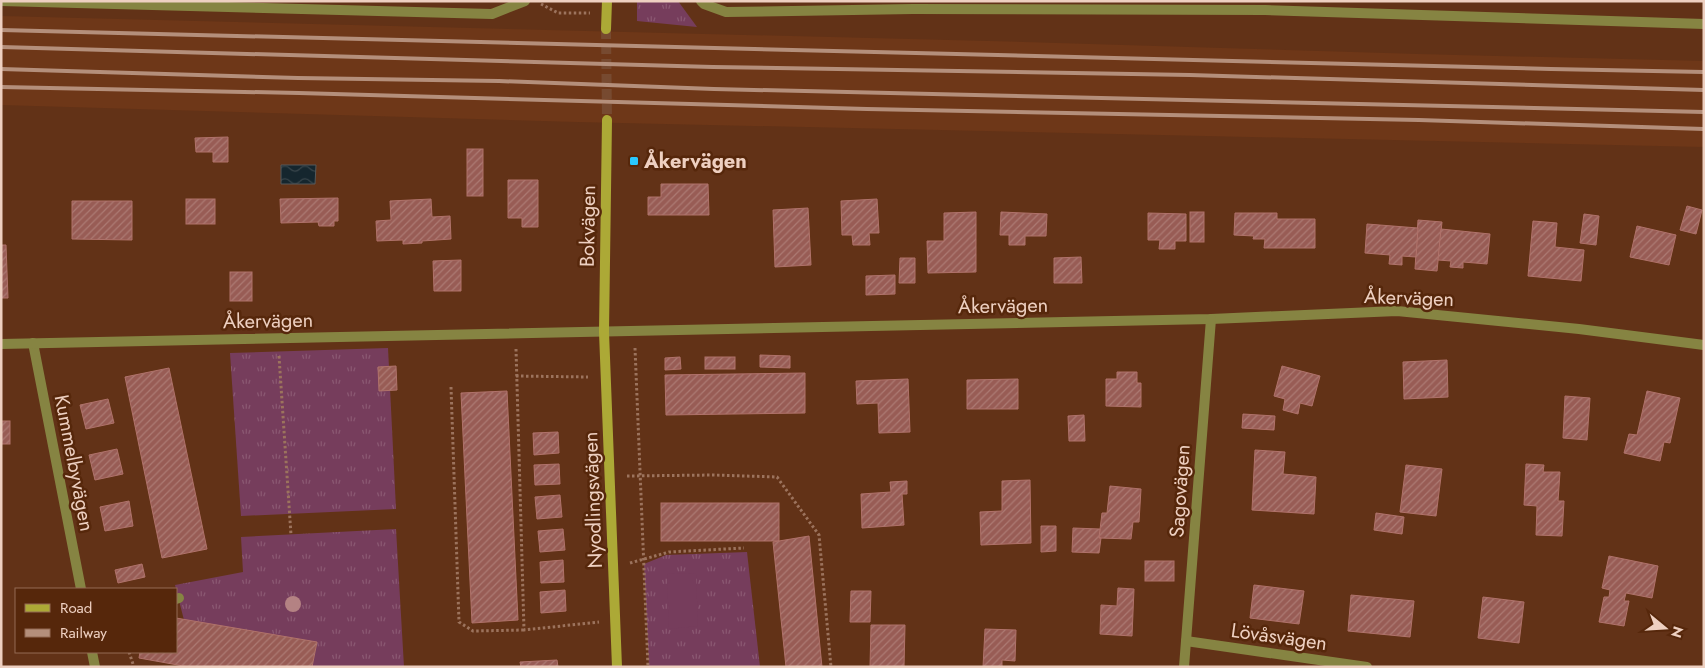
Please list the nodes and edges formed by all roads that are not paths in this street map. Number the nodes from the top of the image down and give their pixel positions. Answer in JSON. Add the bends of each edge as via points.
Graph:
{"nodes":[{"id":1,"x":1,"y":1,"type":"edge"},
{"id":2,"x":525,"y":1,"type":"edge"},
{"id":3,"x":607,"y":1,"type":"edge"},
{"id":4,"x":702,"y":1,"type":"edge"},
{"id":5,"x":1276,"y":6,"type":"edge"},
{"id":6,"x":1704,"y":24,"type":"edge"},
{"id":7,"x":606,"y":29,"type":"tunnel mouth"},
{"id":8,"x":607,"y":120,"type":"tunnel mouth"},
{"id":9,"x":1211,"y":319,"type":"junction"},
{"id":10,"x":604,"y":332,"type":"junction"},
{"id":11,"x":33,"y":343,"type":"junction"},
{"id":12,"x":1,"y":344,"type":"edge"},
{"id":13,"x":1704,"y":345,"type":"edge"},
{"id":14,"x":80,"y":588,"type":"edge"},
{"id":15,"x":1186,"y":641,"type":"junction"},
{"id":16,"x":92,"y":653,"type":"edge"},
{"id":17,"x":95,"y":667,"type":"edge"},
{"id":18,"x":617,"y":667,"type":"edge"},
{"id":19,"x":1184,"y":667,"type":"edge"},
{"id":20,"x":1367,"y":667,"type":"edge"}],
"edges":[{"from":1,"to":2,"type":"street","via":[[492,14]]},
{"from":3,"to":7,"type":"street"},
{"from":4,"to":5,"type":"street","via":[[726,12]]},
{"from":5,"to":6,"type":"street"},
{"from":8,"to":10,"type":"street","name":"Bokvägen"},
{"from":9,"to":10,"type":"street","name":"Åkervägen"},
{"from":9,"to":13,"type":"street","name":"Åkervägen","via":[[1397,311]]},
{"from":9,"to":15,"type":"street","name":"Sagovägen"},
{"from":10,"to":11,"type":"street","name":"Åkervägen"},
{"from":10,"to":18,"type":"street","name":"Nyodlingsvägen"},
{"from":11,"to":12,"type":"street","name":"Åkervägen"},
{"from":11,"to":14,"type":"street","name":"Kummelbyvägen"},
{"from":15,"to":19,"type":"street","name":"Sagovägen"},
{"from":15,"to":20,"type":"street","name":"Lövåsvägen"},
{"from":16,"to":17,"type":"street"}]}
